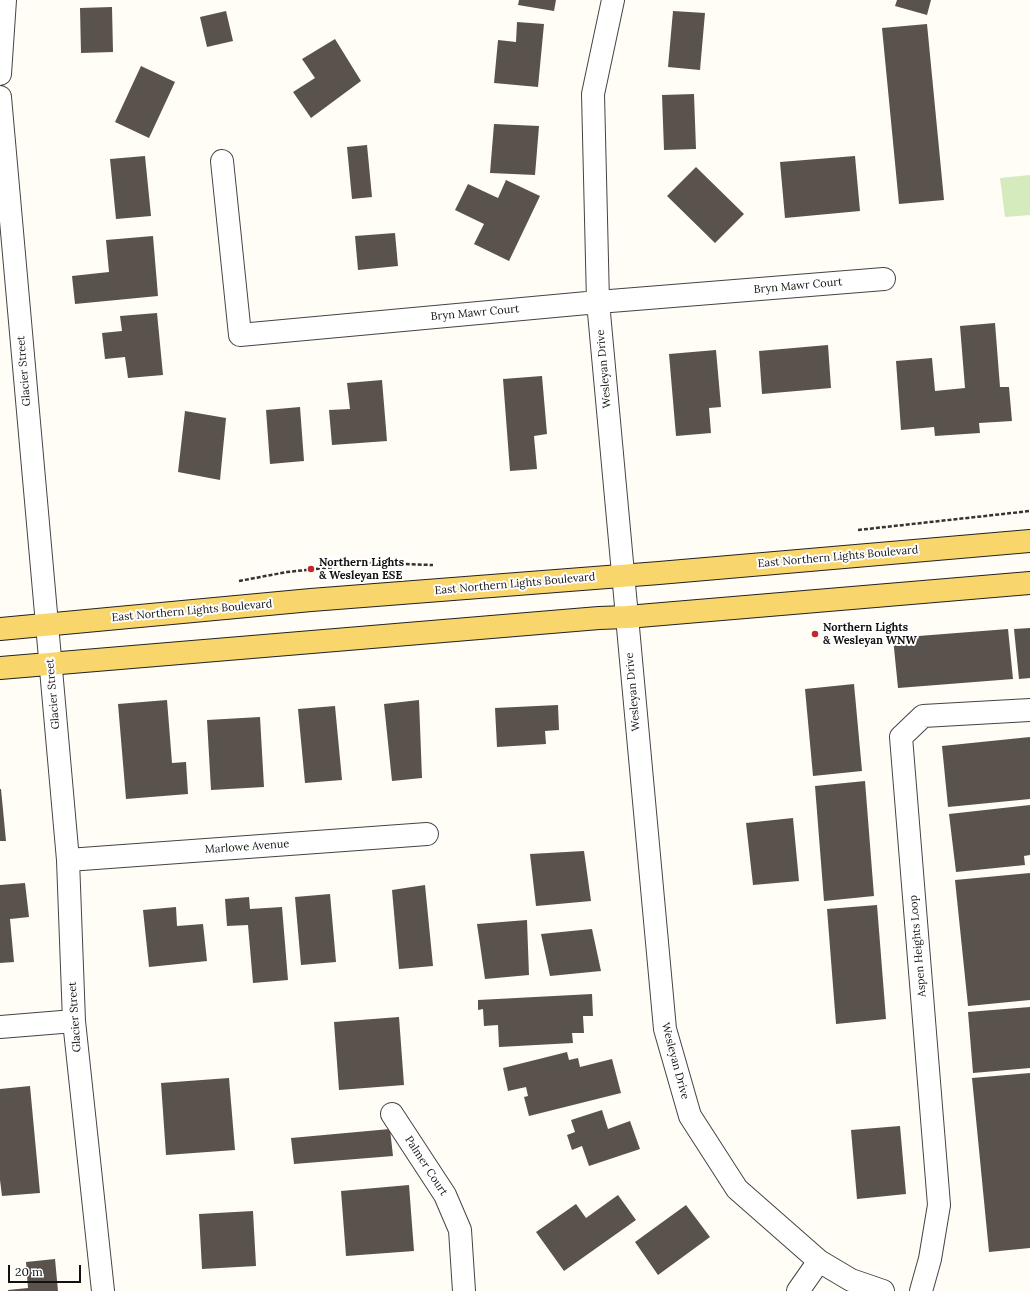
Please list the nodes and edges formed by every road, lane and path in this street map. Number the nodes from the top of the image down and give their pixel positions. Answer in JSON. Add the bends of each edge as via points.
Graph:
{"nodes":[{"id":1,"x":5,"y":0,"type":"edge"},
{"id":2,"x":612,"y":0,"type":"edge"},
{"id":3,"x":0,"y":74,"type":"edge"},
{"id":4,"x":0,"y":97,"type":"edge"},
{"id":5,"x":222,"y":162,"type":"dead end"},
{"id":6,"x":884,"y":279,"type":"dead end"},
{"id":7,"x":598,"y":302,"type":"junction"},
{"id":8,"x":1030,"y":511,"type":"edge"},
{"id":9,"x":851,"y":531,"type":"dead end"},
{"id":10,"x":1030,"y":541,"type":"edge"},
{"id":11,"x":623,"y":575,"type":"junction"},
{"id":12,"x":1030,"y":583,"type":"edge"},
{"id":13,"x":627,"y":617,"type":"junction"},
{"id":14,"x":47,"y":625,"type":"junction"},
{"id":15,"x":0,"y":629,"type":"edge"},
{"id":16,"x":50,"y":663,"type":"junction"},
{"id":17,"x":0,"y":668,"type":"edge"},
{"id":18,"x":1030,"y":710,"type":"edge"},
{"id":19,"x":426,"y":834,"type":"dead end"},
{"id":20,"x":68,"y":860,"type":"junction"},
{"id":21,"x":74,"y":1021,"type":"junction"},
{"id":22,"x":0,"y":1027,"type":"edge"},
{"id":23,"x":392,"y":1114,"type":"dead end"},
{"id":24,"x":819,"y":1261,"type":"junction"},
{"id":25,"x":103,"y":1291,"type":"edge"},
{"id":26,"x":464,"y":1291,"type":"edge"},
{"id":27,"x":798,"y":1291,"type":"edge"},
{"id":28,"x":882,"y":1291,"type":"edge"},
{"id":29,"x":921,"y":1291,"type":"edge"}],
"edges":[{"from":1,"to":3,"type":"street"},
{"from":2,"to":7,"type":"street","name":"Wesleyan Drive","via":[[593,94]]},
{"from":4,"to":14,"type":"street","name":"Glacier Street"},
{"from":5,"to":7,"type":"street","name":"Bryn Mawr Court","via":[[240,335]]},
{"from":6,"to":7,"type":"street","name":"Bryn Mawr Court"},
{"from":7,"to":11,"type":"street","name":"Wesleyan Drive"},
{"from":8,"to":9,"type":"path"},
{"from":10,"to":11,"type":"main road","name":"East Northern Lights Boulevard"},
{"from":11,"to":13,"type":"street","name":"Wesleyan Drive"},
{"from":11,"to":14,"type":"main road","name":"East Northern Lights Boulevard","via":[[311,600]]},
{"from":12,"to":13,"type":"main road"},
{"from":13,"to":16,"type":"main road"},
{"from":13,"to":24,"type":"street","name":"Wesleyan Drive","via":[[665,1029],[690,1116],[737,1190]]},
{"from":14,"to":15,"type":"main road","name":"East Northern Lights Boulevard"},
{"from":14,"to":16,"type":"street","name":"Glacier Street"},
{"from":16,"to":17,"type":"main road"},
{"from":16,"to":20,"type":"street","name":"Glacier Street"},
{"from":18,"to":29,"type":"street","name":"Aspen Heights Loop","via":[[923,716],[901,737],[939,1205],[930,1259]]},
{"from":19,"to":20,"type":"street","name":"Marlowe Avenue"},
{"from":20,"to":21,"type":"street","name":"Glacier Street"},
{"from":21,"to":22,"type":"street"},
{"from":21,"to":25,"type":"street","name":"Glacier Street"},
{"from":23,"to":26,"type":"street","name":"Palmer Court","via":[[445,1194],[460,1230]]},
{"from":24,"to":27,"type":"street"},
{"from":24,"to":28,"type":"street","name":"Wesleyan Drive","via":[[851,1280]]}]}
